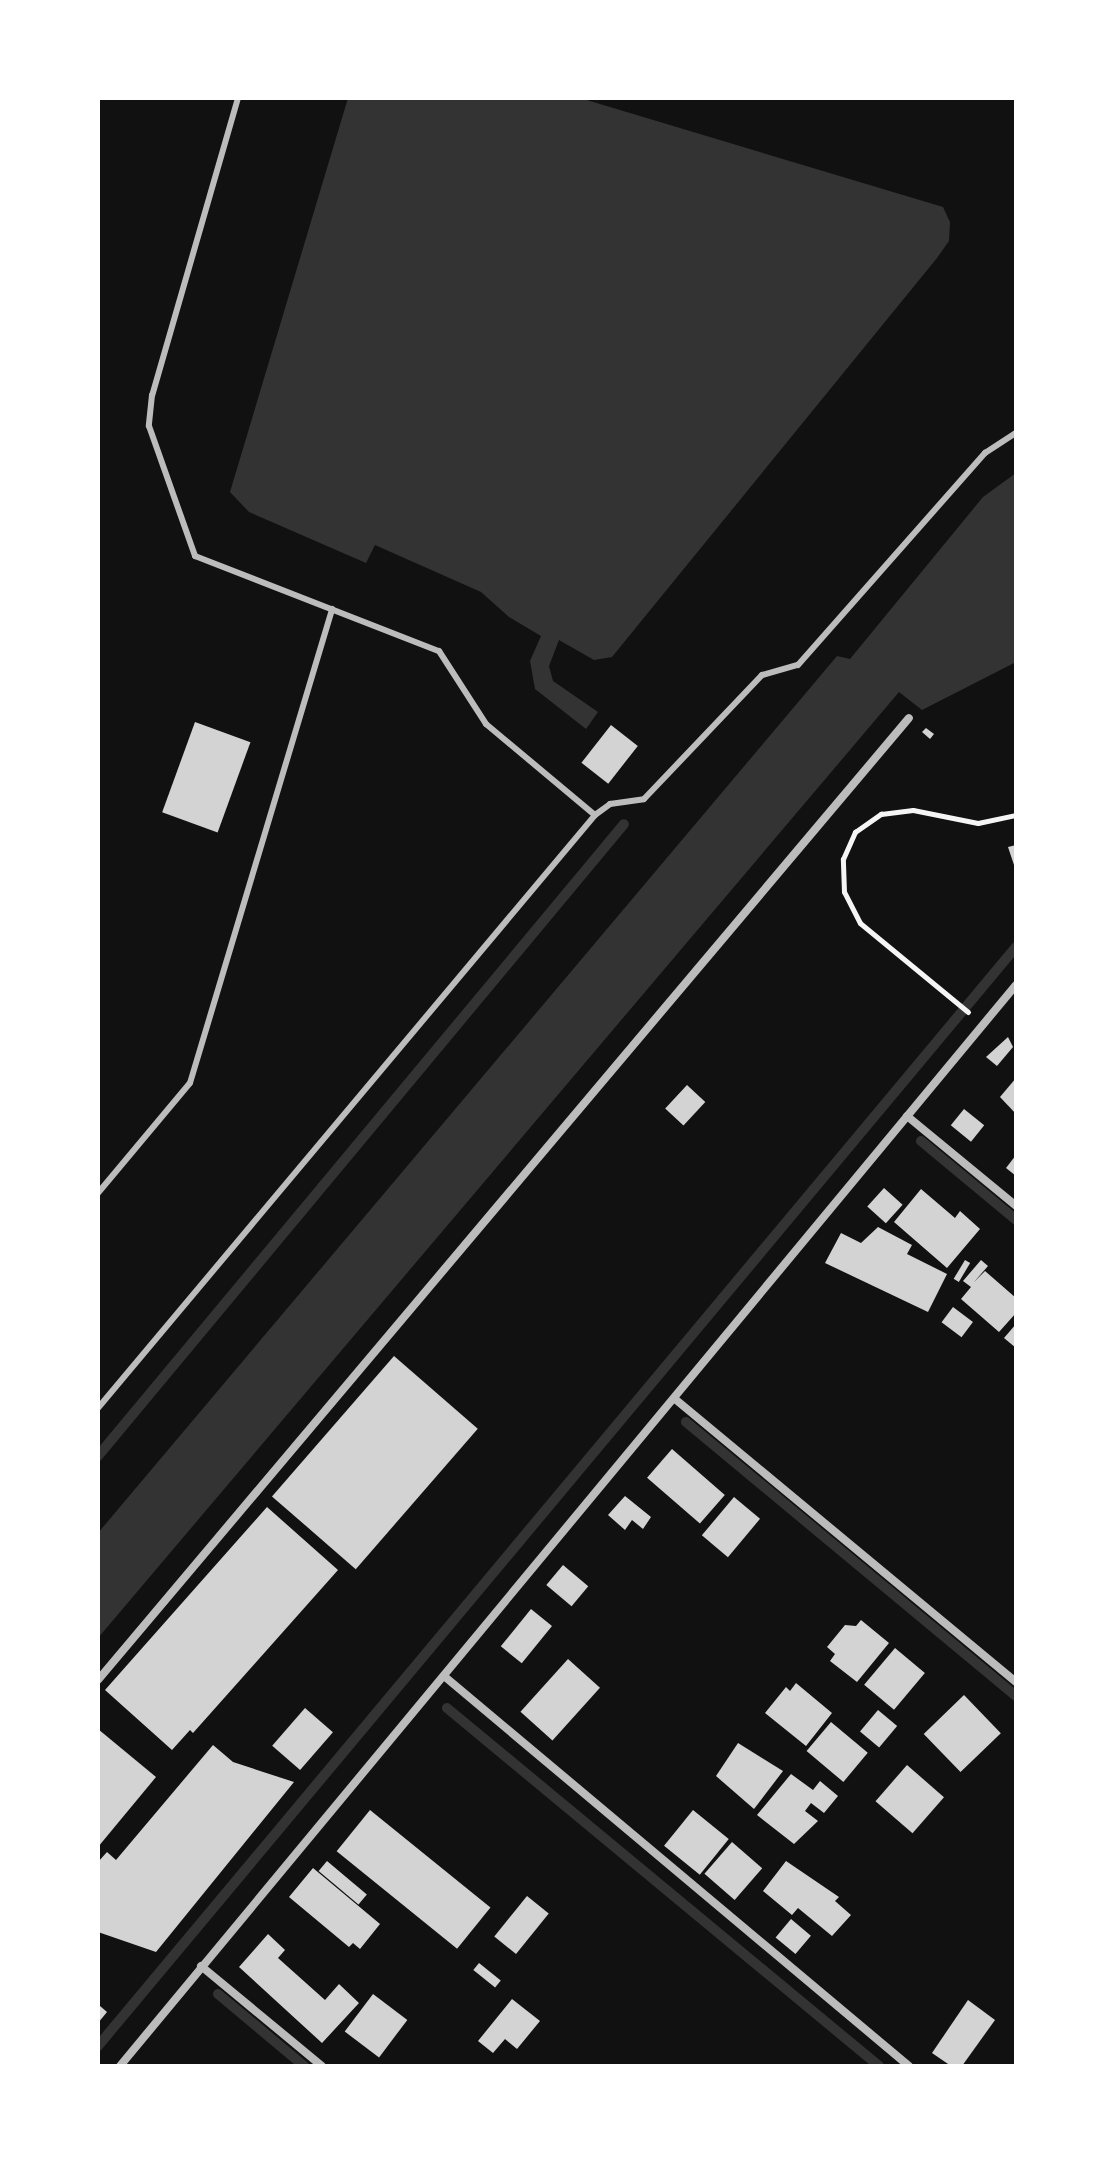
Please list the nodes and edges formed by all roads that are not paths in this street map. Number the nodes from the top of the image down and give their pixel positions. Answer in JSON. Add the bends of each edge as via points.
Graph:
{"nodes":[{"id":1,"x":238,"y":98,"type":"edge"},
{"id":2,"x":1016,"y":433,"type":"edge"},
{"id":3,"x":332,"y":609,"type":"junction"},
{"id":4,"x":909,"y":718,"type":"dead end"},
{"id":5,"x":595,"y":815,"type":"junction"},
{"id":6,"x":1016,"y":985,"type":"edge"},
{"id":7,"x":907,"y":1116,"type":"junction"},
{"id":8,"x":98,"y":1193,"type":"edge"},
{"id":9,"x":1016,"y":1206,"type":"edge"},
{"id":10,"x":675,"y":1399,"type":"junction"},
{"id":11,"x":98,"y":1408,"type":"edge"},
{"id":12,"x":444,"y":1676,"type":"junction"},
{"id":13,"x":98,"y":1680,"type":"edge"},
{"id":14,"x":1016,"y":1682,"type":"edge"},
{"id":15,"x":201,"y":1966,"type":"junction"},
{"id":16,"x":120,"y":2066,"type":"edge"},
{"id":17,"x":322,"y":2066,"type":"edge"},
{"id":18,"x":909,"y":2066,"type":"edge"}],
"edges":[{"from":1,"to":3,"type":"lane","via":[[152,395],[149,426],[195,556]]},
{"from":2,"to":5,"type":"lane","via":[[985,453],[798,665],[762,675],[644,799],[610,804]]},
{"from":3,"to":5,"type":"lane","via":[[439,651],[486,724]]},
{"from":3,"to":8,"type":"lane","via":[[190,1083]]},
{"from":4,"to":13,"type":"street"},
{"from":5,"to":11,"type":"lane"},
{"from":6,"to":7,"type":"street"},
{"from":7,"to":9,"type":"street"},
{"from":7,"to":10,"type":"street"},
{"from":10,"to":12,"type":"street"},
{"from":10,"to":14,"type":"street"},
{"from":12,"to":15,"type":"street"},
{"from":12,"to":18,"type":"street"},
{"from":15,"to":16,"type":"street"},
{"from":15,"to":17,"type":"street"}]}
